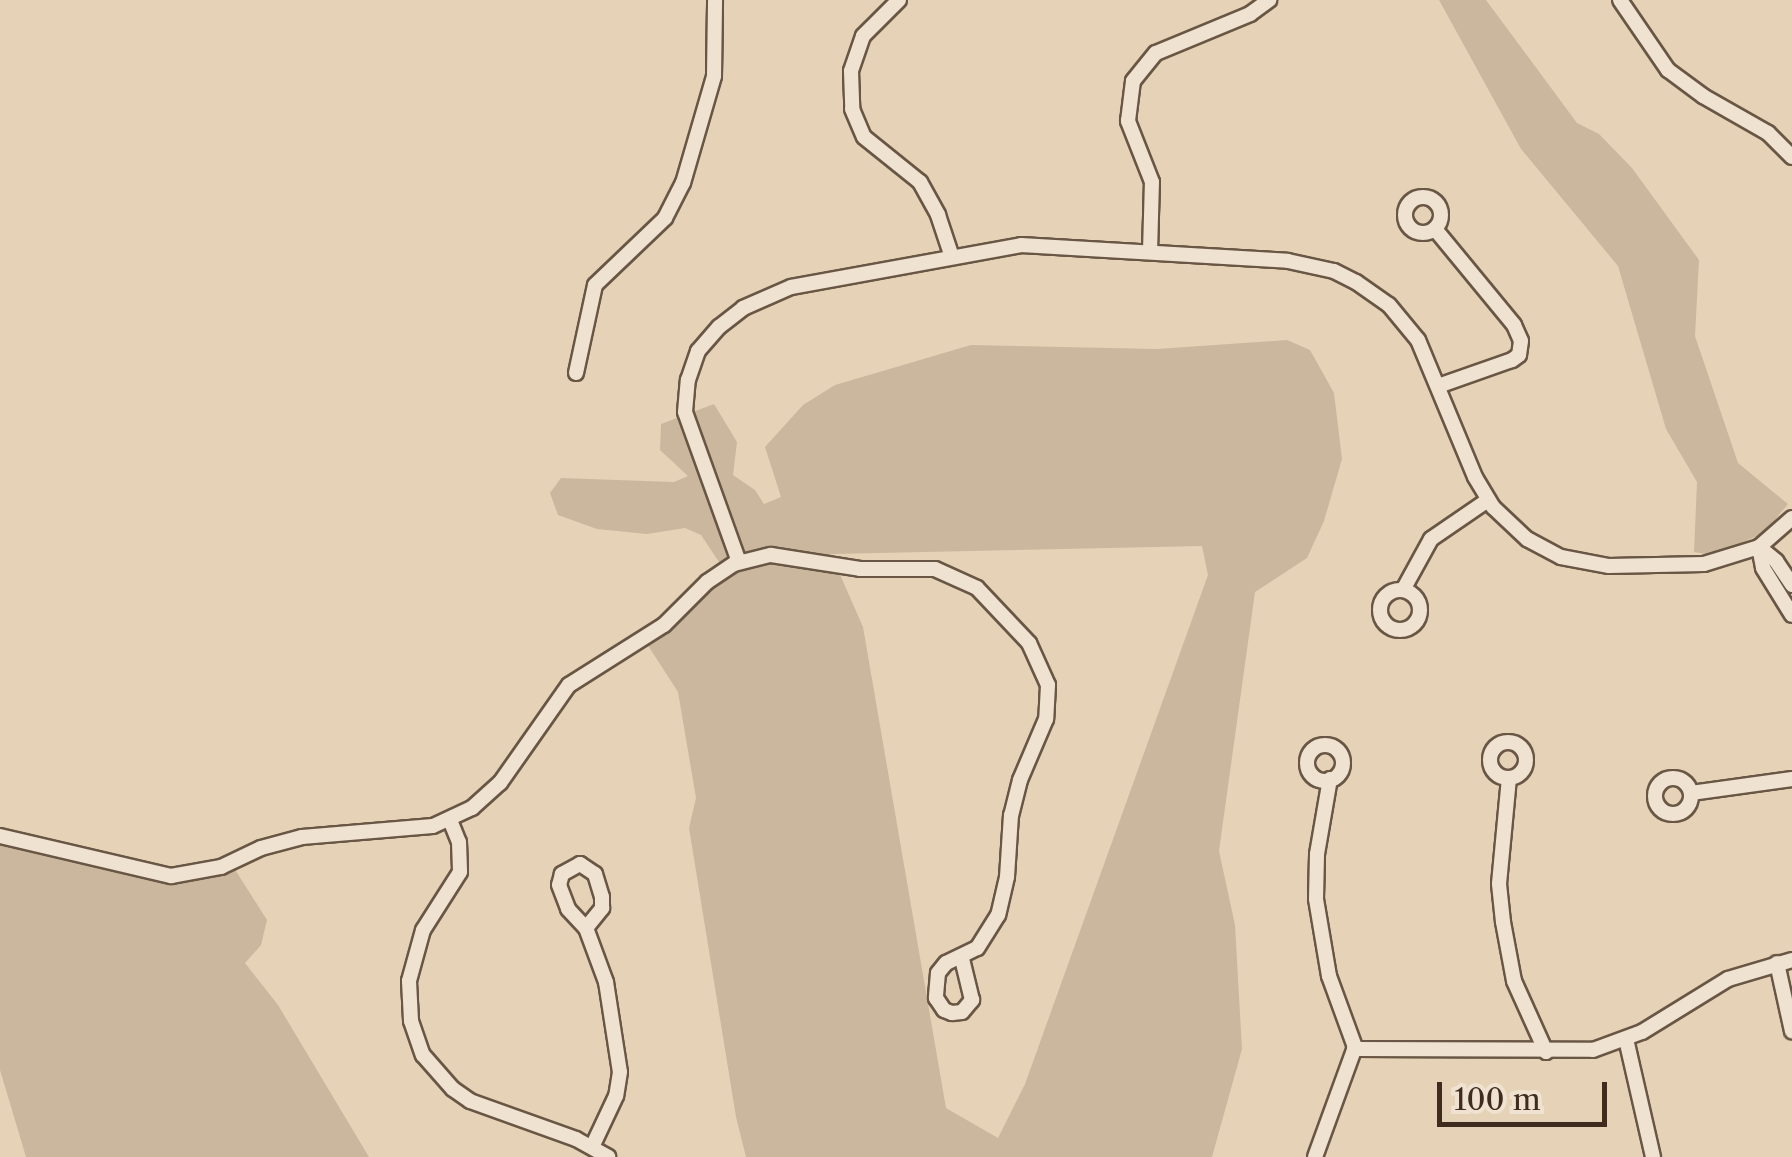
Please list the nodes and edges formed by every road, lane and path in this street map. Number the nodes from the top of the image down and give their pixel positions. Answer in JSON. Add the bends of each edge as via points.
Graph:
{"nodes":[{"id":1,"x":715,"y":0,"type":"edge"},
{"id":2,"x":899,"y":0,"type":"edge"},
{"id":3,"x":1269,"y":0,"type":"edge"},
{"id":4,"x":1620,"y":0,"type":"edge"},
{"id":5,"x":1792,"y":157,"type":"edge"},
{"id":6,"x":1435,"y":230,"type":"dead end"},
{"id":7,"x":1150,"y":252,"type":"junction"},
{"id":8,"x":952,"y":258,"type":"junction"},
{"id":9,"x":576,"y":373,"type":"dead end"},
{"id":10,"x":1438,"y":386,"type":"junction"},
{"id":11,"x":1488,"y":500,"type":"junction"},
{"id":12,"x":1792,"y":518,"type":"edge"},
{"id":13,"x":1759,"y":547,"type":"junction"},
{"id":14,"x":739,"y":562,"type":"junction"},
{"id":15,"x":1792,"y":584,"type":"edge"},
{"id":16,"x":1403,"y":590,"type":"dead end"},
{"id":17,"x":1792,"y":615,"type":"edge"},
{"id":18,"x":1509,"y":778,"type":"dead end"},
{"id":19,"x":1792,"y":779,"type":"edge"},
{"id":20,"x":1330,"y":780,"type":"dead end"},
{"id":21,"x":1692,"y":793,"type":"dead end"},
{"id":22,"x":450,"y":820,"type":"junction"},
{"id":23,"x":0,"y":836,"type":"edge"},
{"id":24,"x":586,"y":928,"type":"dead end"},
{"id":25,"x":962,"y":959,"type":"dead end"},
{"id":26,"x":1785,"y":962,"type":"edge"},
{"id":27,"x":1792,"y":1031,"type":"edge"},
{"id":28,"x":1626,"y":1039,"type":"junction"},
{"id":29,"x":1354,"y":1050,"type":"junction"},
{"id":30,"x":1546,"y":1052,"type":"junction"},
{"id":31,"x":592,"y":1147,"type":"junction"},
{"id":32,"x":608,"y":1157,"type":"edge"},
{"id":33,"x":1315,"y":1157,"type":"edge"},
{"id":34,"x":1653,"y":1157,"type":"edge"}],
"edges":[{"from":1,"to":9,"type":"street","via":[[714,76],[683,183],[665,218],[595,285]]},
{"from":2,"to":8,"type":"street","via":[[863,36],[851,72],[852,109],[864,137],[920,182]]},
{"from":3,"to":7,"type":"street","via":[[1156,53],[1132,81],[1128,121],[1152,182]]},
{"from":4,"to":5,"type":"street","via":[[1668,70],[1768,133]]},
{"from":6,"to":10,"type":"street","via":[[1514,325],[1521,349],[1512,360]]},
{"from":7,"to":8,"type":"street","via":[[1021,245]]},
{"from":7,"to":10,"type":"street","via":[[1288,261],[1348,277],[1410,328]]},
{"from":8,"to":14,"type":"street","via":[[773,292],[728,318],[698,351],[685,412]]},
{"from":10,"to":11,"type":"street"},
{"from":11,"to":13,"type":"street","via":[[1527,540],[1578,562],[1704,564]]},
{"from":11,"to":16,"type":"street","via":[[1432,539]]},
{"from":12,"to":13,"type":"street"},
{"from":13,"to":15,"type":"street"},
{"from":13,"to":17,"type":"street","via":[[1763,568]]},
{"from":14,"to":22,"type":"street","via":[[707,582],[664,625],[568,685],[500,783]]},
{"from":14,"to":25,"type":"street","via":[[770,555],[873,570],[935,568],[963,578],[1027,641],[1048,685],[1046,719],[1011,815],[1002,903],[987,936]]},
{"from":18,"to":30,"type":"street","via":[[1502,922],[1514,981]]},
{"from":19,"to":21,"type":"street"},
{"from":20,"to":29,"type":"street","via":[[1316,899],[1328,976]]},
{"from":22,"to":23,"type":"street","via":[[394,832],[302,837],[221,867],[172,876]]},
{"from":22,"to":31,"type":"street","via":[[460,872],[416,946],[408,998],[416,1039],[436,1072],[470,1101]]},
{"from":24,"to":31,"type":"street","via":[[612,1001],[620,1072]]},
{"from":26,"to":27,"type":"street"},
{"from":26,"to":28,"type":"street","via":[[1714,986]]},
{"from":28,"to":30,"type":"street","via":[[1592,1050]]},
{"from":28,"to":34,"type":"street"},
{"from":29,"to":30,"type":"street"},
{"from":29,"to":33,"type":"street"},
{"from":31,"to":32,"type":"street"}]}
